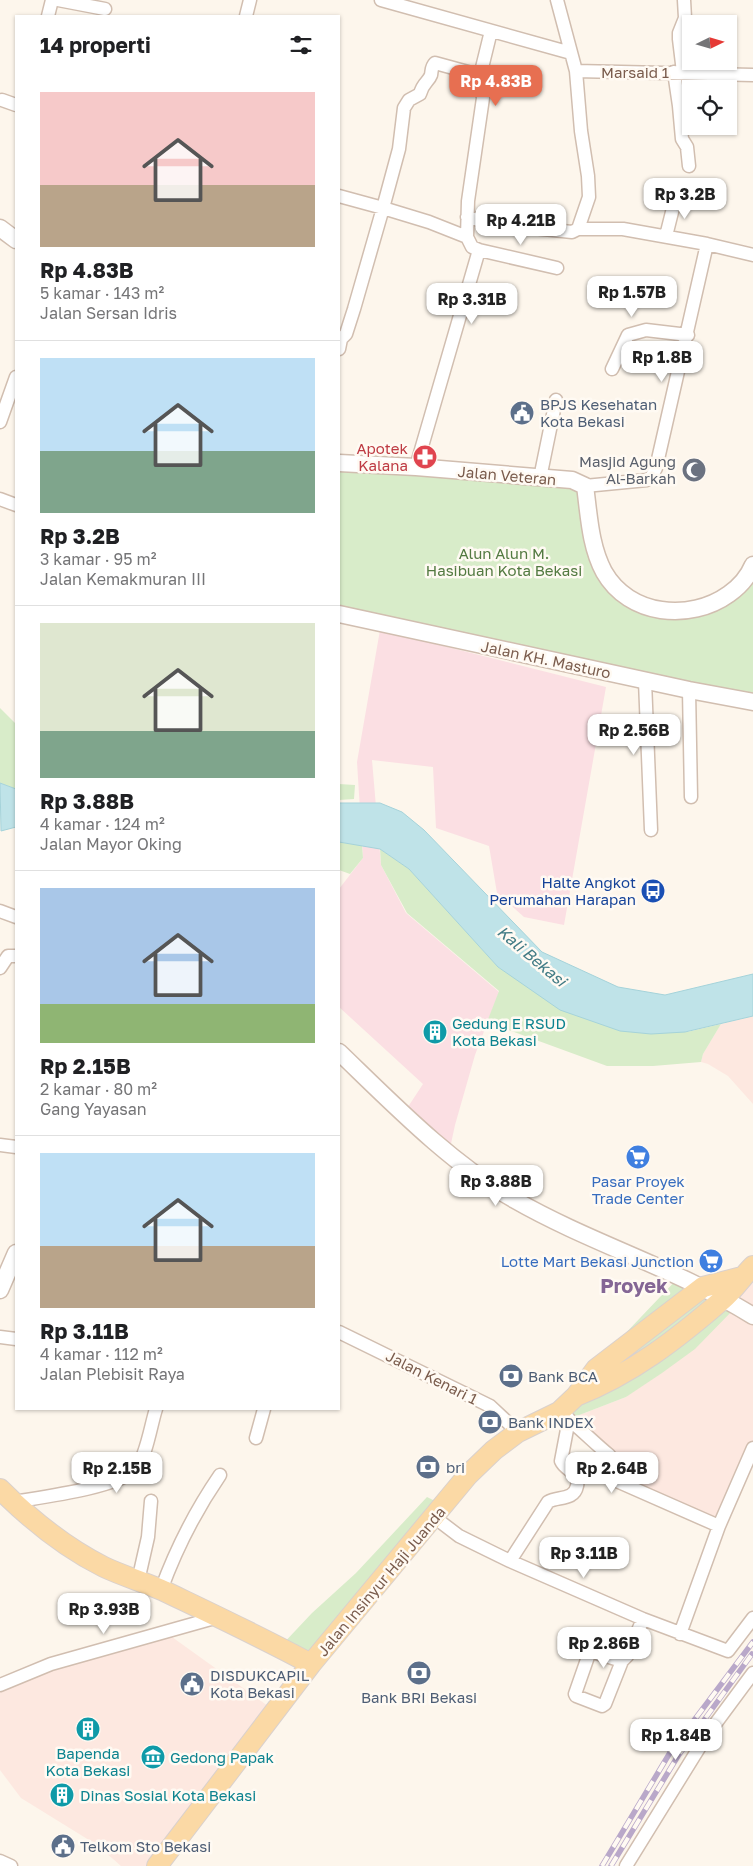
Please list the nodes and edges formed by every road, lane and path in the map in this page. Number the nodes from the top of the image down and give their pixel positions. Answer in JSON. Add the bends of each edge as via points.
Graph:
{"nodes":[{"id":1,"x":52,"y":0,"type":"edge"},
{"id":2,"x":58,"y":0,"type":"edge"},
{"id":3,"x":250,"y":0,"type":"edge"},
{"id":4,"x":382,"y":0,"type":"edge"},
{"id":5,"x":557,"y":0,"type":"edge"},
{"id":6,"x":684,"y":0,"type":"edge"},
{"id":7,"x":105,"y":8,"type":"edge"},
{"id":8,"x":48,"y":15,"type":"edge"},
{"id":9,"x":246,"y":15,"type":"edge"},
{"id":10,"x":491,"y":31,"type":"junction"},
{"id":11,"x":571,"y":53,"type":"junction"},
{"id":12,"x":576,"y":71,"type":"junction"},
{"id":13,"x":678,"y":72,"type":"junction"},
{"id":14,"x":479,"y":75,"type":"junction"},
{"id":15,"x":753,"y":75,"type":"edge"},
{"id":16,"x":2,"y":100,"type":"dead end"},
{"id":17,"x":15,"y":105,"type":"edge"},
{"id":18,"x":689,"y":166,"type":"dead end"},
{"id":19,"x":340,"y":196,"type":"edge"},
{"id":20,"x":676,"y":196,"type":"dead end"},
{"id":21,"x":383,"y":208,"type":"junction"},
{"id":22,"x":468,"y":217,"type":"junction"},
{"id":23,"x":0,"y":228,"type":"edge"},
{"id":24,"x":578,"y":230,"type":"junction"},
{"id":25,"x":666,"y":236,"type":"junction"},
{"id":26,"x":467,"y":238,"type":"junction"},
{"id":27,"x":15,"y":239,"type":"edge"},
{"id":28,"x":707,"y":244,"type":"junction"},
{"id":29,"x":479,"y":250,"type":"junction"},
{"id":30,"x":753,"y":255,"type":"edge"},
{"id":31,"x":556,"y":268,"type":"dead end"},
{"id":32,"x":688,"y":335,"type":"junction"},
{"id":33,"x":340,"y":346,"type":"edge"},
{"id":34,"x":612,"y":369,"type":"dead end"},
{"id":35,"x":15,"y":380,"type":"edge"},
{"id":36,"x":556,"y":400,"type":"dead end"},
{"id":37,"x":0,"y":422,"type":"edge"},
{"id":38,"x":340,"y":463,"type":"edge"},
{"id":39,"x":416,"y":467,"type":"junction"},
{"id":40,"x":540,"y":478,"type":"junction"},
{"id":41,"x":585,"y":486,"type":"junction"},
{"id":42,"x":0,"y":499,"type":"edge"},
{"id":43,"x":15,"y":505,"type":"edge"},
{"id":44,"x":753,"y":565,"type":"edge"},
{"id":45,"x":340,"y":614,"type":"edge"},
{"id":46,"x":645,"y":681,"type":"junction"},
{"id":47,"x":689,"y":690,"type":"junction"},
{"id":48,"x":753,"y":702,"type":"edge"},
{"id":49,"x":691,"y":797,"type":"dead end"},
{"id":50,"x":651,"y":830,"type":"dead end"},
{"id":51,"x":0,"y":911,"type":"edge"},
{"id":52,"x":15,"y":917,"type":"edge"},
{"id":53,"x":8,"y":955,"type":"edge"},
{"id":54,"x":0,"y":968,"type":"edge"},
{"id":55,"x":340,"y":1053,"type":"edge"},
{"id":56,"x":0,"y":1145,"type":"edge"},
{"id":57,"x":15,"y":1148,"type":"edge"},
{"id":58,"x":15,"y":1255,"type":"edge"},
{"id":59,"x":748,"y":1271,"type":"edge"},
{"id":60,"x":703,"y":1287,"type":"junction"},
{"id":61,"x":0,"y":1290,"type":"edge"},
{"id":62,"x":724,"y":1299,"type":"junction"},
{"id":63,"x":753,"y":1316,"type":"edge"},
{"id":64,"x":340,"y":1332,"type":"edge"},
{"id":65,"x":0,"y":1337,"type":"edge"},
{"id":66,"x":15,"y":1339,"type":"edge"},
{"id":67,"x":576,"y":1396,"type":"junction"},
{"id":68,"x":156,"y":1410,"type":"edge"},
{"id":69,"x":264,"y":1410,"type":"edge"},
{"id":70,"x":564,"y":1416,"type":"junction"},
{"id":71,"x":518,"y":1432,"type":"junction"},
{"id":72,"x":256,"y":1438,"type":"dead end"},
{"id":73,"x":753,"y":1448,"type":"edge"},
{"id":74,"x":91,"y":1469,"type":"dead end"},
{"id":75,"x":220,"y":1474,"type":"dead end"},
{"id":76,"x":94,"y":1487,"type":"junction"},
{"id":77,"x":7,"y":1496,"type":"edge"},
{"id":78,"x":151,"y":1501,"type":"dead end"},
{"id":79,"x":434,"y":1517,"type":"junction"},
{"id":80,"x":719,"y":1526,"type":"junction"},
{"id":81,"x":510,"y":1561,"type":"junction"},
{"id":82,"x":138,"y":1581,"type":"junction"},
{"id":83,"x":161,"y":1590,"type":"junction"},
{"id":84,"x":218,"y":1617,"type":"junction"},
{"id":85,"x":753,"y":1618,"type":"edge"},
{"id":86,"x":643,"y":1620,"type":"junction"},
{"id":87,"x":680,"y":1634,"type":"junction"},
{"id":88,"x":622,"y":1661,"type":"junction"},
{"id":89,"x":311,"y":1664,"type":"junction"},
{"id":90,"x":753,"y":1673,"type":"edge"},
{"id":91,"x":0,"y":1685,"type":"edge"},
{"id":92,"x":0,"y":1861,"type":"edge"},
{"id":93,"x":11,"y":1866,"type":"edge"},
{"id":94,"x":157,"y":1866,"type":"edge"},
{"id":95,"x":626,"y":1866,"type":"edge"}],
"edges":[{"from":1,"to":8,"type":"street"},
{"from":2,"to":7,"type":"street"},
{"from":3,"to":9,"type":"street"},
{"from":4,"to":10,"type":"street"},
{"from":5,"to":11,"type":"street"},
{"from":6,"to":13,"type":"street"},
{"from":10,"to":11,"type":"street"},
{"from":10,"to":14,"type":"street"},
{"from":11,"to":12,"type":"street"},
{"from":12,"to":13,"type":"street","name":"Marsaid 1"},
{"from":12,"to":24,"type":"street","via":[[590,197]]},
{"from":13,"to":15,"type":"street","name":"Marsaid 1"},
{"from":13,"to":18,"type":"street","via":[[682,139],[687,148]]},
{"from":14,"to":21,"type":"street","via":[[438,63],[432,66],[420,94],[409,100],[404,108],[399,149]]},
{"from":14,"to":22,"type":"street","via":[[478,84],[483,98]]},
{"from":16,"to":17,"type":"street"},
{"from":19,"to":21,"type":"street"},
{"from":20,"to":25,"type":"street"},
{"from":21,"to":26,"type":"street"},
{"from":21,"to":33,"type":"street"},
{"from":22,"to":24,"type":"street","via":[[524,227]]},
{"from":22,"to":26,"type":"street"},
{"from":23,"to":27,"type":"street"},
{"from":24,"to":25,"type":"street","via":[[622,229]]},
{"from":25,"to":28,"type":"street"},
{"from":26,"to":29,"type":"street","via":[[472,247]]},
{"from":28,"to":30,"type":"street"},
{"from":28,"to":32,"type":"street"},
{"from":29,"to":31,"type":"street"},
{"from":29,"to":39,"type":"street"},
{"from":32,"to":34,"type":"street","via":[[646,330],[628,335]]},
{"from":32,"to":41,"type":"street","via":[[652,476],[647,480]]},
{"from":35,"to":37,"type":"street"},
{"from":36,"to":40,"type":"street"},
{"from":38,"to":39,"type":"street","name":"Jalan Veteran"},
{"from":39,"to":40,"type":"street","name":"Jalan Veteran"},
{"from":40,"to":41,"type":"street","name":"Jalan Veteran","via":[[572,480]]},
{"from":41,"to":44,"type":"street","via":[[594,548],[616,587],[633,600],[655,609],[674,612],[696,610],[717,602],[737,588]]},
{"from":42,"to":43,"type":"street"},
{"from":45,"to":46,"type":"street","name":"Jalan KH. Masturo"},
{"from":46,"to":47,"type":"street","name":"Jalan KH. Masturo"},
{"from":46,"to":50,"type":"street"},
{"from":47,"to":48,"type":"street","name":"Jalan KH. Masturo"},
{"from":47,"to":49,"type":"street"},
{"from":51,"to":52,"type":"street"},
{"from":53,"to":54,"type":"street"},
{"from":55,"to":60,"type":"street","via":[[404,1116],[493,1187],[583,1236]]},
{"from":56,"to":57,"type":"street"},
{"from":58,"to":61,"type":"street"},
{"from":59,"to":60,"type":"main road","name":"Jalan Insinyur Haji Juanda"},
{"from":59,"to":62,"type":"main road","name":"Jalan Insinyur Haji Juanda"},
{"from":60,"to":62,"type":"street"},
{"from":60,"to":67,"type":"main road","name":"Jalan Insinyur Haji Juanda","via":[[596,1369]]},
{"from":62,"to":63,"type":"street"},
{"from":62,"to":67,"type":"main road","name":"Jalan Insinyur Haji Juanda","via":[[654,1356],[604,1385]]},
{"from":64,"to":71,"type":"street","name":"Jalan Kenari 1","via":[[490,1406]]},
{"from":65,"to":66,"type":"street"},
{"from":67,"to":70,"type":"main road","name":"Jalan Insinyur Haji Juanda"},
{"from":68,"to":76,"type":"street","via":[[143,1454],[135,1469]]},
{"from":69,"to":72,"type":"street"},
{"from":70,"to":71,"type":"main road","name":"Jalan Insinyur Haji Juanda"},
{"from":70,"to":80,"type":"street","via":[[609,1455],[602,1469],[603,1475]]},
{"from":70,"to":81,"type":"street","via":[[561,1461],[576,1478],[578,1486],[568,1498],[548,1502]]},
{"from":71,"to":79,"type":"main road","name":"Jalan Insinyur Haji Juanda","via":[[468,1476]]},
{"from":73,"to":80,"type":"street"},
{"from":74,"to":76,"type":"street"},
{"from":75,"to":83,"type":"street","via":[[177,1551]]},
{"from":76,"to":77,"type":"street"},
{"from":77,"to":82,"type":"main road","via":[[52,1536],[105,1567]]},
{"from":78,"to":82,"type":"street","via":[[148,1537]]},
{"from":79,"to":81,"type":"street","via":[[460,1536]]},
{"from":79,"to":89,"type":"main road","name":"Jalan Insinyur Haji Juanda"},
{"from":80,"to":87,"type":"street"},
{"from":81,"to":86,"type":"street"},
{"from":82,"to":83,"type":"main road"},
{"from":83,"to":84,"type":"main road"},
{"from":84,"to":89,"type":"main road"},
{"from":84,"to":91,"type":"street","via":[[51,1664]]},
{"from":85,"to":87,"type":"street","via":[[728,1650]]},
{"from":86,"to":87,"type":"street"},
{"from":86,"to":88,"type":"street"},
{"from":88,"to":88,"type":"street","via":[[604,1705],[576,1696],[590,1651]]},
{"from":89,"to":94,"type":"main road","name":"Jalan Insinyur Haji Juanda"},
{"from":90,"to":95,"type":"street","via":[[707,1736]]},
{"from":92,"to":93,"type":"street"}]}
